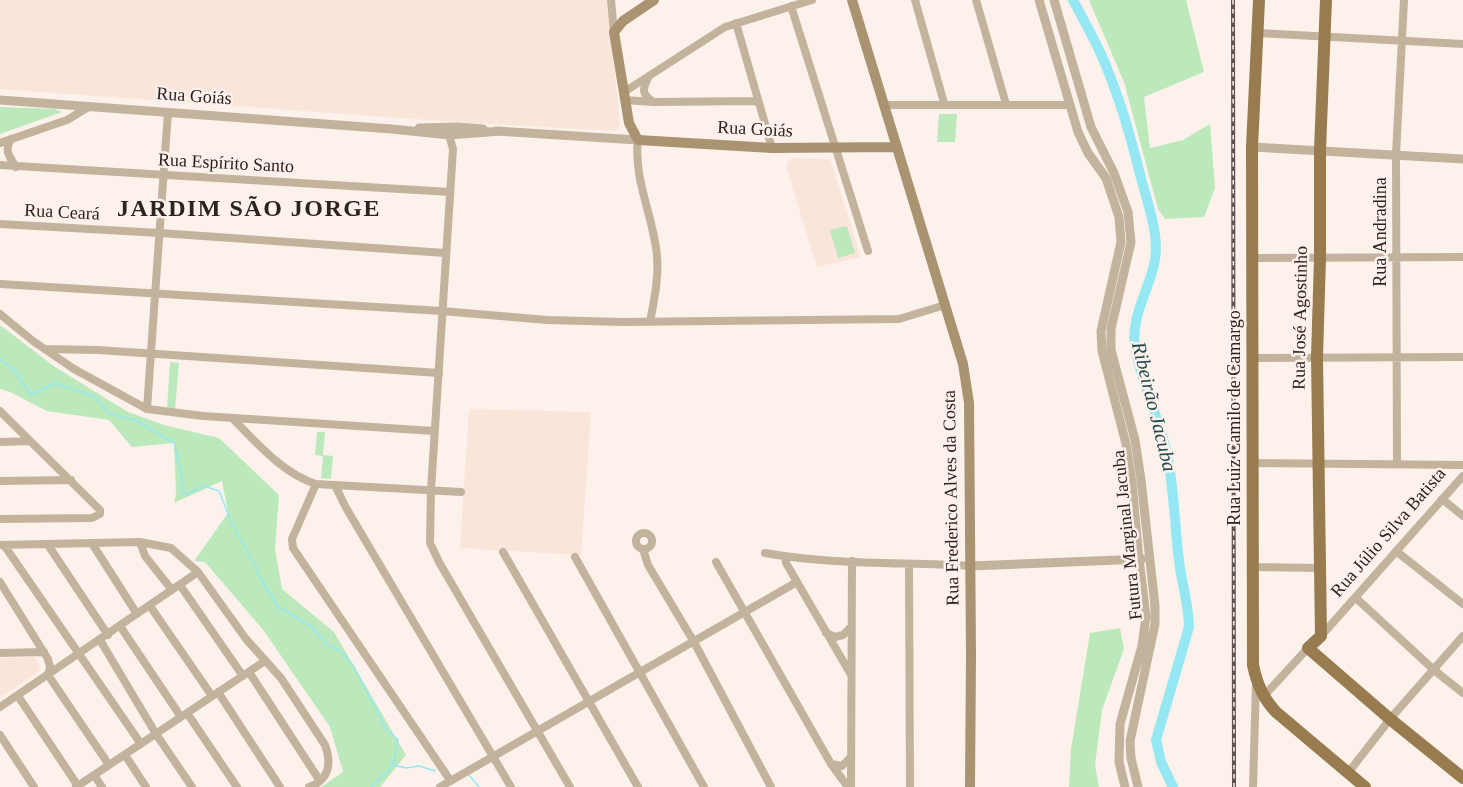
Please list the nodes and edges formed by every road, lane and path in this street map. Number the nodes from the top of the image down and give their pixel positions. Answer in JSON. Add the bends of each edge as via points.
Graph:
{"nodes":[{"id":1,"x":611,"y":0,"type":"edge"},
{"id":2,"x":654,"y":0,"type":"edge"},
{"id":3,"x":812,"y":0,"type":"edge"},
{"id":4,"x":852,"y":0,"type":"edge"},
{"id":5,"x":915,"y":0,"type":"edge"},
{"id":6,"x":976,"y":0,"type":"edge"},
{"id":7,"x":1039,"y":0,"type":"edge"},
{"id":8,"x":1054,"y":0,"type":"edge"},
{"id":9,"x":1259,"y":0,"type":"edge"},
{"id":10,"x":1326,"y":0,"type":"edge"},
{"id":11,"x":1404,"y":0,"type":"edge"},
{"id":12,"x":791,"y":6,"type":"junction"},
{"id":13,"x":736,"y":23,"type":"junction"},
{"id":14,"x":614,"y":33,"type":"junction"},
{"id":15,"x":1258,"y":33,"type":"junction"},
{"id":16,"x":1324,"y":36,"type":"junction"},
{"id":17,"x":1402,"y":41,"type":"junction"},
{"id":18,"x":1463,"y":44,"type":"edge"},
{"id":19,"x":649,"y":77,"type":"junction"},
{"id":20,"x":1081,"y":92,"type":"junction"},
{"id":21,"x":625,"y":96,"type":"junction"},
{"id":22,"x":0,"y":100,"type":"edge"},
{"id":23,"x":758,"y":101,"type":"junction"},
{"id":24,"x":653,"y":102,"type":"junction"},
{"id":25,"x":944,"y":103,"type":"junction"},
{"id":26,"x":1006,"y":104,"type":"junction"},
{"id":27,"x":883,"y":105,"type":"junction"},
{"id":28,"x":1070,"y":105,"type":"junction"},
{"id":29,"x":90,"y":106,"type":"junction"},
{"id":30,"x":1087,"y":111,"type":"junction"},
{"id":31,"x":168,"y":112,"type":"junction"},
{"id":32,"x":629,"y":123,"type":"junction"},
{"id":33,"x":455,"y":131,"type":"junction"},
{"id":34,"x":613,"y":138,"type":"junction"},
{"id":35,"x":11,"y":139,"type":"junction"},
{"id":36,"x":638,"y":140,"type":"junction"},
{"id":37,"x":0,"y":143,"type":"edge"},
{"id":38,"x":835,"y":147,"type":"junction"},
{"id":39,"x":896,"y":147,"type":"junction"},
{"id":40,"x":1252,"y":147,"type":"junction"},
{"id":41,"x":772,"y":148,"type":"junction"},
{"id":42,"x":1320,"y":150,"type":"junction"},
{"id":43,"x":1396,"y":155,"type":"junction"},
{"id":44,"x":1463,"y":159,"type":"edge"},
{"id":45,"x":0,"y":165,"type":"edge"},
{"id":46,"x":16,"y":167,"type":"junction"},
{"id":47,"x":163,"y":176,"type":"junction"},
{"id":48,"x":450,"y":192,"type":"junction"},
{"id":49,"x":0,"y":224,"type":"edge"},
{"id":50,"x":160,"y":233,"type":"junction"},
{"id":51,"x":868,"y":251,"type":"dead end"},
{"id":52,"x":445,"y":253,"type":"junction"},
{"id":53,"x":1463,"y":257,"type":"edge"},
{"id":54,"x":1253,"y":258,"type":"junction"},
{"id":55,"x":1320,"y":258,"type":"junction"},
{"id":56,"x":1396,"y":258,"type":"junction"},
{"id":57,"x":0,"y":284,"type":"edge"},
{"id":58,"x":156,"y":294,"type":"junction"},
{"id":59,"x":945,"y":305,"type":"junction"},
{"id":60,"x":442,"y":311,"type":"junction"},
{"id":61,"x":0,"y":314,"type":"edge"},
{"id":62,"x":650,"y":322,"type":"junction"},
{"id":63,"x":44,"y":349,"type":"junction"},
{"id":64,"x":151,"y":354,"type":"junction"},
{"id":65,"x":1317,"y":357,"type":"junction"},
{"id":66,"x":1397,"y":357,"type":"junction"},
{"id":67,"x":1463,"y":357,"type":"edge"},
{"id":68,"x":1252,"y":358,"type":"junction"},
{"id":69,"x":439,"y":373,"type":"junction"},
{"id":70,"x":147,"y":409,"type":"junction"},
{"id":71,"x":0,"y":411,"type":"edge"},
{"id":72,"x":232,"y":418,"type":"junction"},
{"id":73,"x":434,"y":431,"type":"junction"},
{"id":74,"x":30,"y":441,"type":"junction"},
{"id":75,"x":0,"y":442,"type":"edge"},
{"id":76,"x":1319,"y":463,"type":"junction"},
{"id":77,"x":1253,"y":464,"type":"junction"},
{"id":78,"x":1397,"y":464,"type":"junction"},
{"id":79,"x":1463,"y":465,"type":"edge"},
{"id":80,"x":1463,"y":476,"type":"edge"},
{"id":81,"x":0,"y":480,"type":"edge"},
{"id":82,"x":71,"y":480,"type":"junction"},
{"id":83,"x":316,"y":484,"type":"junction"},
{"id":84,"x":335,"y":485,"type":"junction"},
{"id":85,"x":431,"y":490,"type":"junction"},
{"id":86,"x":461,"y":492,"type":"dead end"},
{"id":87,"x":1442,"y":499,"type":"junction"},
{"id":88,"x":1463,"y":516,"type":"edge"},
{"id":89,"x":0,"y":519,"type":"edge"},
{"id":90,"x":140,"y":542,"type":"junction"},
{"id":91,"x":48,"y":544,"type":"junction"},
{"id":92,"x":93,"y":544,"type":"junction"},
{"id":93,"x":2,"y":545,"type":"edge"},
{"id":94,"x":644,"y":549,"type":"dead end"},
{"id":95,"x":1396,"y":551,"type":"junction"},
{"id":96,"x":503,"y":552,"type":"dead end"},
{"id":97,"x":765,"y":553,"type":"dead end"},
{"id":98,"x":785,"y":556,"type":"junction"},
{"id":99,"x":575,"y":557,"type":"dead end"},
{"id":100,"x":1150,"y":558,"type":"junction"},
{"id":101,"x":1139,"y":559,"type":"junction"},
{"id":102,"x":852,"y":561,"type":"junction"},
{"id":103,"x":716,"y":562,"type":"dead end"},
{"id":104,"x":909,"y":564,"type":"junction"},
{"id":105,"x":971,"y":566,"type":"junction"},
{"id":106,"x":1253,"y":567,"type":"junction"},
{"id":107,"x":1320,"y":568,"type":"junction"},
{"id":108,"x":198,"y":572,"type":"junction"},
{"id":109,"x":0,"y":582,"type":"edge"},
{"id":110,"x":797,"y":582,"type":"junction"},
{"id":111,"x":180,"y":585,"type":"junction"},
{"id":112,"x":172,"y":590,"type":"junction"},
{"id":113,"x":1356,"y":598,"type":"junction"},
{"id":114,"x":1463,"y":604,"type":"edge"},
{"id":115,"x":150,"y":606,"type":"junction"},
{"id":116,"x":1321,"y":610,"type":"junction"},
{"id":117,"x":745,"y":612,"type":"junction"},
{"id":118,"x":137,"y":614,"type":"junction"},
{"id":119,"x":1341,"y":614,"type":"junction"},
{"id":120,"x":120,"y":626,"type":"junction"},
{"id":121,"x":850,"y":628,"type":"junction"},
{"id":122,"x":826,"y":633,"type":"junction"},
{"id":123,"x":108,"y":635,"type":"junction"},
{"id":124,"x":1321,"y":636,"type":"junction"},
{"id":125,"x":1463,"y":636,"type":"edge"},
{"id":126,"x":100,"y":640,"type":"junction"},
{"id":127,"x":694,"y":642,"type":"junction"},
{"id":128,"x":1308,"y":648,"type":"junction"},
{"id":129,"x":44,"y":652,"type":"junction"},
{"id":130,"x":0,"y":653,"type":"edge"},
{"id":131,"x":78,"y":655,"type":"junction"},
{"id":132,"x":265,"y":661,"type":"junction"},
{"id":133,"x":1434,"y":670,"type":"junction"},
{"id":134,"x":640,"y":672,"type":"junction"},
{"id":135,"x":246,"y":674,"type":"junction"},
{"id":136,"x":851,"y":674,"type":"junction"},
{"id":137,"x":48,"y":675,"type":"junction"},
{"id":138,"x":1463,"y":693,"type":"edge"},
{"id":139,"x":215,"y":694,"type":"junction"},
{"id":140,"x":18,"y":696,"type":"junction"},
{"id":141,"x":1260,"y":701,"type":"junction"},
{"id":142,"x":589,"y":702,"type":"junction"},
{"id":143,"x":0,"y":707,"type":"edge"},
{"id":144,"x":184,"y":715,"type":"junction"},
{"id":145,"x":1390,"y":719,"type":"junction"},
{"id":146,"x":538,"y":731,"type":"junction"},
{"id":147,"x":156,"y":734,"type":"junction"},
{"id":148,"x":0,"y":735,"type":"edge"},
{"id":149,"x":141,"y":744,"type":"junction"},
{"id":150,"x":125,"y":755,"type":"junction"},
{"id":151,"x":493,"y":757,"type":"junction"},
{"id":152,"x":851,"y":757,"type":"junction"},
{"id":153,"x":831,"y":764,"type":"junction"},
{"id":154,"x":109,"y":765,"type":"junction"},
{"id":155,"x":1348,"y":772,"type":"junction"},
{"id":156,"x":94,"y":775,"type":"junction"},
{"id":157,"x":1463,"y":778,"type":"edge"},
{"id":158,"x":450,"y":780,"type":"junction"},
{"id":159,"x":320,"y":781,"type":"junction"},
{"id":160,"x":77,"y":786,"type":"edge"},
{"id":161,"x":34,"y":787,"type":"edge"},
{"id":162,"x":102,"y":787,"type":"edge"},
{"id":163,"x":146,"y":787,"type":"edge"},
{"id":164,"x":192,"y":787,"type":"edge"},
{"id":165,"x":237,"y":787,"type":"edge"},
{"id":166,"x":280,"y":787,"type":"edge"},
{"id":167,"x":309,"y":787,"type":"edge"},
{"id":168,"x":440,"y":787,"type":"edge"},
{"id":169,"x":511,"y":787,"type":"edge"},
{"id":170,"x":570,"y":787,"type":"edge"},
{"id":171,"x":638,"y":787,"type":"edge"},
{"id":172,"x":704,"y":787,"type":"edge"},
{"id":173,"x":771,"y":787,"type":"edge"},
{"id":174,"x":850,"y":787,"type":"edge"},
{"id":175,"x":910,"y":787,"type":"edge"},
{"id":176,"x":970,"y":787,"type":"edge"},
{"id":177,"x":1125,"y":787,"type":"edge"},
{"id":178,"x":1138,"y":787,"type":"edge"},
{"id":179,"x":1253,"y":787,"type":"edge"},
{"id":180,"x":1365,"y":787,"type":"edge"}],
"edges":[{"from":1,"to":14,"type":"street"},
{"from":2,"to":14,"type":"main road","via":[[623,21]]},
{"from":3,"to":12,"type":"street"},
{"from":4,"to":27,"type":"main road","name":"Rua Frederico Alves da Costa"},
{"from":5,"to":25,"type":"street"},
{"from":6,"to":26,"type":"street"},
{"from":7,"to":28,"type":"street","name":"Futura Marginal Jacuba"},
{"from":8,"to":20,"type":"street","name":"Futura Marginal Jacuba"},
{"from":9,"to":15,"type":"main road","name":"Rua Luiz Camilo de Camargo"},
{"from":10,"to":16,"type":"main road","name":"Rua José Agostinho"},
{"from":11,"to":17,"type":"street","name":"Rua Andradina"},
{"from":12,"to":13,"type":"street"},
{"from":12,"to":38,"type":"street"},
{"from":13,"to":19,"type":"street"},
{"from":13,"to":23,"type":"street"},
{"from":14,"to":21,"type":"main road"},
{"from":15,"to":16,"type":"street"},
{"from":15,"to":40,"type":"main road","name":"Rua Luiz Camilo de Camargo"},
{"from":16,"to":17,"type":"street"},
{"from":16,"to":42,"type":"main road","name":"Rua José Agostinho"},
{"from":17,"to":18,"type":"street"},
{"from":17,"to":43,"type":"street","name":"Rua Andradina"},
{"from":19,"to":21,"type":"street"},
{"from":19,"to":24,"type":"street","via":[[642,90]]},
{"from":20,"to":28,"type":"street"},
{"from":20,"to":30,"type":"street","name":"Futura Marginal Jacuba"},
{"from":21,"to":24,"type":"street"},
{"from":21,"to":32,"type":"main road"},
{"from":22,"to":29,"type":"street","name":"Rua Goiás"},
{"from":23,"to":24,"type":"street"},
{"from":23,"to":41,"type":"street"},
{"from":25,"to":26,"type":"street"},
{"from":25,"to":27,"type":"street"},
{"from":26,"to":28,"type":"street"},
{"from":27,"to":39,"type":"main road","name":"Rua Frederico Alves da Costa"},
{"from":28,"to":30,"type":"street"},
{"from":28,"to":101,"type":"street","name":"Futura Marginal Jacuba","via":[[1088,153],[1106,178],[1119,217],[1121,242],[1101,331],[1101,351],[1126,444]]},
{"from":29,"to":31,"type":"street","name":"Rua Goiás"},
{"from":29,"to":35,"type":"street","via":[[67,120]]},
{"from":30,"to":100,"type":"street","name":"Futura Marginal Jacuba","via":[[1128,212],[1131,242],[1111,329],[1111,350],[1135,440]]},
{"from":31,"to":33,"type":"street","name":"Rua Goiás"},
{"from":31,"to":47,"type":"street"},
{"from":32,"to":34,"type":"street","via":[[625,131]]},
{"from":32,"to":36,"type":"main road"},
{"from":33,"to":34,"type":"street","name":"Rua Goiás"},
{"from":33,"to":48,"type":"street"},
{"from":34,"to":36,"type":"street","name":"Rua Goiás"},
{"from":35,"to":37,"type":"street"},
{"from":35,"to":46,"type":"street","via":[[7,154]]},
{"from":36,"to":41,"type":"main road","name":"Rua Goiás"},
{"from":36,"to":62,"type":"street","via":[[639,166],[657,254]]},
{"from":38,"to":39,"type":"main road","name":"Rua Goiás"},
{"from":38,"to":41,"type":"main road","name":"Rua Goiás"},
{"from":38,"to":51,"type":"street"},
{"from":39,"to":59,"type":"main road","name":"Rua Frederico Alves da Costa"},
{"from":40,"to":42,"type":"street"},
{"from":40,"to":54,"type":"main road","name":"Rua Luiz Camilo de Camargo"},
{"from":42,"to":43,"type":"street"},
{"from":42,"to":55,"type":"main road","name":"Rua José Agostinho"},
{"from":43,"to":44,"type":"street"},
{"from":43,"to":56,"type":"street","name":"Rua Andradina"},
{"from":45,"to":46,"type":"street","name":"Rua Espírito Santo"},
{"from":46,"to":47,"type":"street","name":"Rua Espírito Santo"},
{"from":47,"to":48,"type":"street","name":"Rua Espírito Santo"},
{"from":47,"to":50,"type":"street"},
{"from":48,"to":52,"type":"street"},
{"from":49,"to":50,"type":"street","name":"Rua Ceará"},
{"from":50,"to":52,"type":"street","name":"Rua Ceará"},
{"from":50,"to":58,"type":"street"},
{"from":52,"to":60,"type":"street"},
{"from":53,"to":56,"type":"street"},
{"from":54,"to":55,"type":"street"},
{"from":54,"to":68,"type":"main road","name":"Rua Luiz Camilo de Camargo"},
{"from":55,"to":56,"type":"street"},
{"from":55,"to":65,"type":"main road","name":"Rua José Agostinho"},
{"from":56,"to":66,"type":"street","name":"Rua Andradina"},
{"from":57,"to":58,"type":"street"},
{"from":58,"to":60,"type":"street"},
{"from":58,"to":64,"type":"street"},
{"from":59,"to":62,"type":"street","via":[[899,319]]},
{"from":59,"to":105,"type":"main road","name":"Rua Frederico Alves da Costa","via":[[963,364],[969,403]]},
{"from":60,"to":62,"type":"street","via":[[548,320]]},
{"from":60,"to":69,"type":"street"},
{"from":61,"to":63,"type":"street"},
{"from":63,"to":64,"type":"street"},
{"from":63,"to":70,"type":"street"},
{"from":64,"to":69,"type":"street"},
{"from":64,"to":70,"type":"street"},
{"from":65,"to":66,"type":"street"},
{"from":65,"to":68,"type":"street"},
{"from":65,"to":76,"type":"main road","name":"Rua José Agostinho"},
{"from":66,"to":67,"type":"street"},
{"from":66,"to":78,"type":"street","name":"Rua Andradina"},
{"from":68,"to":77,"type":"main road","name":"Rua Luiz Camilo de Camargo"},
{"from":69,"to":73,"type":"street"},
{"from":70,"to":72,"type":"street"},
{"from":71,"to":74,"type":"street"},
{"from":72,"to":73,"type":"street"},
{"from":72,"to":83,"type":"street","via":[[291,472]]},
{"from":73,"to":85,"type":"street"},
{"from":74,"to":75,"type":"street"},
{"from":74,"to":82,"type":"street"},
{"from":76,"to":77,"type":"street"},
{"from":76,"to":78,"type":"street"},
{"from":76,"to":107,"type":"main road","name":"Rua José Agostinho"},
{"from":77,"to":106,"type":"main road","name":"Rua Luiz Camilo de Camargo"},
{"from":78,"to":79,"type":"street"},
{"from":80,"to":87,"type":"street","name":"Rua Júlio Silva Batista"},
{"from":81,"to":82,"type":"street"},
{"from":82,"to":89,"type":"street","via":[[100,514],[92,518]]},
{"from":83,"to":84,"type":"street"},
{"from":83,"to":158,"type":"street","via":[[292,539],[292,548]]},
{"from":84,"to":85,"type":"street"},
{"from":84,"to":151,"type":"street"},
{"from":85,"to":86,"type":"street"},
{"from":85,"to":146,"type":"street","via":[[430,543]]},
{"from":87,"to":88,"type":"street"},
{"from":87,"to":95,"type":"street","name":"Rua Júlio Silva Batista"},
{"from":90,"to":92,"type":"street"},
{"from":90,"to":108,"type":"street","via":[[171,549]]},
{"from":90,"to":112,"type":"street","via":[[145,556]]},
{"from":91,"to":92,"type":"street"},
{"from":91,"to":93,"type":"street"},
{"from":91,"to":123,"type":"street"},
{"from":92,"to":118,"type":"street"},
{"from":93,"to":131,"type":"street"},
{"from":94,"to":127,"type":"street","via":[[648,566]]},
{"from":95,"to":113,"type":"street","name":"Rua Júlio Silva Batista"},
{"from":95,"to":114,"type":"street"},
{"from":96,"to":142,"type":"street"},
{"from":97,"to":98,"type":"street"},
{"from":98,"to":102,"type":"street"},
{"from":98,"to":110,"type":"street"},
{"from":99,"to":134,"type":"street"},
{"from":100,"to":101,"type":"street"},
{"from":100,"to":178,"type":"street","name":"Futura Marginal Jacuba","via":[[1155,624],[1130,741]]},
{"from":101,"to":105,"type":"street"},
{"from":101,"to":177,"type":"street","name":"Futura Marginal Jacuba","via":[[1146,616],[1142,646],[1120,724],[1119,762]]},
{"from":102,"to":104,"type":"street"},
{"from":102,"to":121,"type":"street"},
{"from":103,"to":117,"type":"street"},
{"from":104,"to":105,"type":"street"},
{"from":104,"to":175,"type":"street"},
{"from":105,"to":176,"type":"main road","name":"Rua Frederico Alves da Costa"},
{"from":106,"to":107,"type":"street"},
{"from":106,"to":141,"type":"main road","name":"Rua Luiz Camilo de Camargo","via":[[1253,665]]},
{"from":107,"to":116,"type":"main road","name":"Rua José Agostinho"},
{"from":108,"to":111,"type":"street"},
{"from":108,"to":132,"type":"street"},
{"from":109,"to":129,"type":"street"},
{"from":110,"to":117,"type":"street"},
{"from":110,"to":122,"type":"street"},
{"from":111,"to":112,"type":"street"},
{"from":111,"to":135,"type":"street"},
{"from":112,"to":115,"type":"street"},
{"from":113,"to":119,"type":"street","name":"Rua Júlio Silva Batista"},
{"from":113,"to":133,"type":"street"},
{"from":115,"to":118,"type":"street"},
{"from":115,"to":139,"type":"street"},
{"from":116,"to":119,"type":"street","name":"Rua Júlio Silva Batista","via":[[1330,616]]},
{"from":116,"to":124,"type":"main road","name":"Rua José Agostinho"},
{"from":117,"to":127,"type":"street"},
{"from":117,"to":153,"type":"street"},
{"from":118,"to":120,"type":"street"},
{"from":119,"to":124,"type":"street","name":"Rua Júlio Silva Batista"},
{"from":120,"to":123,"type":"street"},
{"from":120,"to":144,"type":"street"},
{"from":121,"to":122,"type":"street","via":[[836,637]]},
{"from":121,"to":136,"type":"street"},
{"from":122,"to":136,"type":"street"},
{"from":123,"to":126,"type":"street"},
{"from":124,"to":128,"type":"main road","name":"Rua Júlio Silva Batista"},
{"from":125,"to":133,"type":"street"},
{"from":126,"to":131,"type":"street"},
{"from":126,"to":147,"type":"street"},
{"from":127,"to":134,"type":"street"},
{"from":127,"to":173,"type":"street"},
{"from":128,"to":141,"type":"street","name":"Rua Júlio Silva Batista"},
{"from":128,"to":145,"type":"main road"},
{"from":129,"to":130,"type":"street"},
{"from":129,"to":137,"type":"street","via":[[50,667]]},
{"from":131,"to":137,"type":"street"},
{"from":131,"to":149,"type":"street"},
{"from":132,"to":135,"type":"street"},
{"from":132,"to":159,"type":"street","via":[[281,678],[325,745],[329,768]]},
{"from":133,"to":138,"type":"street"},
{"from":133,"to":145,"type":"street"},
{"from":134,"to":142,"type":"street"},
{"from":134,"to":172,"type":"street"},
{"from":135,"to":139,"type":"street"},
{"from":135,"to":159,"type":"street"},
{"from":136,"to":152,"type":"street"},
{"from":137,"to":140,"type":"street"},
{"from":137,"to":154,"type":"street"},
{"from":139,"to":144,"type":"street"},
{"from":139,"to":166,"type":"street"},
{"from":140,"to":143,"type":"street"},
{"from":140,"to":160,"type":"street"},
{"from":141,"to":155,"type":"main road","name":"Rua Luiz Camilo de Camargo"},
{"from":141,"to":179,"type":"street"},
{"from":142,"to":146,"type":"street"},
{"from":142,"to":171,"type":"street"},
{"from":144,"to":147,"type":"street"},
{"from":144,"to":165,"type":"street"},
{"from":145,"to":155,"type":"street"},
{"from":145,"to":157,"type":"main road"},
{"from":146,"to":151,"type":"street"},
{"from":146,"to":170,"type":"street"},
{"from":147,"to":149,"type":"street"},
{"from":147,"to":164,"type":"street"},
{"from":148,"to":161,"type":"street"},
{"from":149,"to":150,"type":"street"},
{"from":150,"to":154,"type":"street"},
{"from":150,"to":163,"type":"street"},
{"from":151,"to":158,"type":"street"},
{"from":151,"to":169,"type":"street"},
{"from":152,"to":153,"type":"street","via":[[842,766]]},
{"from":152,"to":174,"type":"street"},
{"from":153,"to":174,"type":"street"},
{"from":154,"to":156,"type":"street"},
{"from":155,"to":180,"type":"main road","name":"Rua Luiz Camilo de Camargo"},
{"from":156,"to":160,"type":"street"},
{"from":156,"to":162,"type":"street"},
{"from":158,"to":168,"type":"street"},
{"from":159,"to":167,"type":"street"}]}
